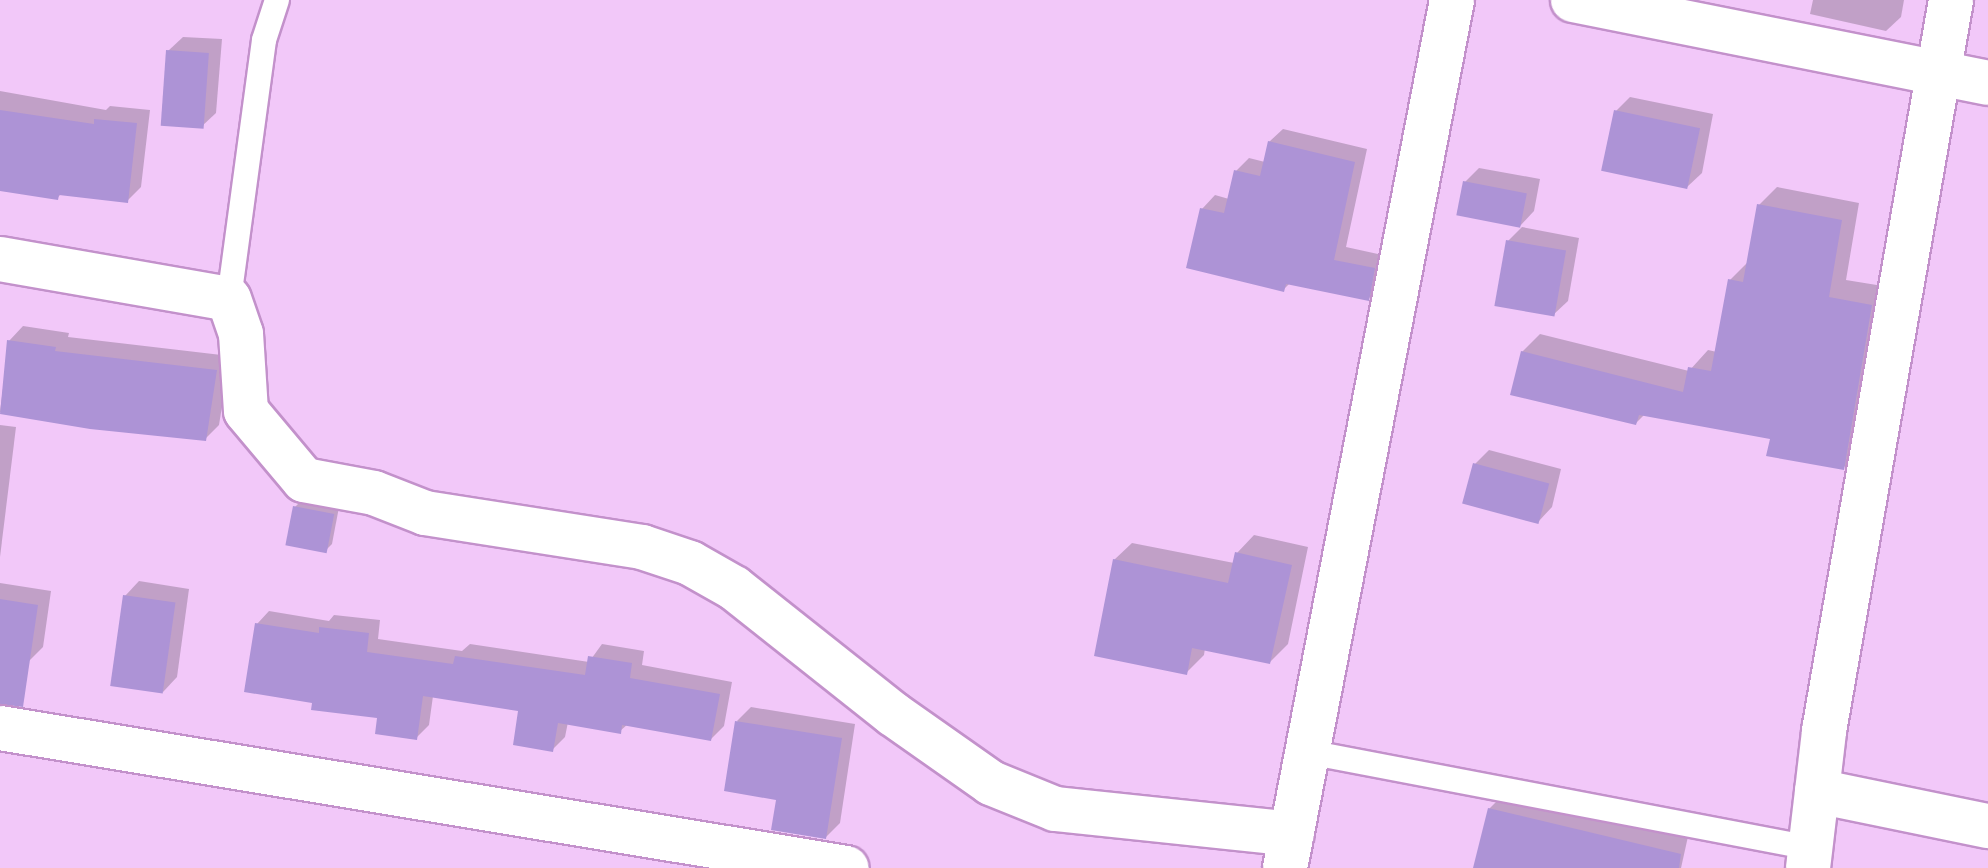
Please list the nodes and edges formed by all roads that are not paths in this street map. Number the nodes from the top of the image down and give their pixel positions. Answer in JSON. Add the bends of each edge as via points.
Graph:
{"nodes":[{"id":1,"x":277,"y":0,"type":"edge"},
{"id":2,"x":1452,"y":0,"type":"edge"},
{"id":3,"x":1573,"y":0,"type":"edge"},
{"id":4,"x":1951,"y":0,"type":"edge"},
{"id":5,"x":1938,"y":75,"type":"junction"},
{"id":6,"x":1988,"y":83,"type":"edge"},
{"id":7,"x":0,"y":259,"type":"edge"},
{"id":8,"x":229,"y":299,"type":"junction"},
{"id":9,"x":0,"y":728,"type":"edge"},
{"id":10,"x":1308,"y":752,"type":"junction"},
{"id":11,"x":1817,"y":791,"type":"junction"},
{"id":12,"x":1988,"y":826,"type":"edge"},
{"id":13,"x":1289,"y":851,"type":"edge"},
{"id":14,"x":1809,"y":858,"type":"edge"},
{"id":15,"x":847,"y":868,"type":"edge"}],
"edges":[{"from":1,"to":8,"type":"lane","via":[[264,40]]},
{"from":2,"to":10,"type":"street"},
{"from":3,"to":5,"type":"street"},
{"from":4,"to":5,"type":"street"},
{"from":5,"to":6,"type":"street"},
{"from":5,"to":11,"type":"street"},
{"from":7,"to":8,"type":"street"},
{"from":8,"to":13,"type":"street","via":[[241,334],[246,411],[304,480],[374,493],[425,513],[642,547],[690,563],[734,588],[893,714],[991,783],[1055,809]]},
{"from":9,"to":15,"type":"street"},
{"from":10,"to":13,"type":"street"},
{"from":10,"to":14,"type":"lane"},
{"from":11,"to":12,"type":"street"},
{"from":11,"to":14,"type":"street"}]}
